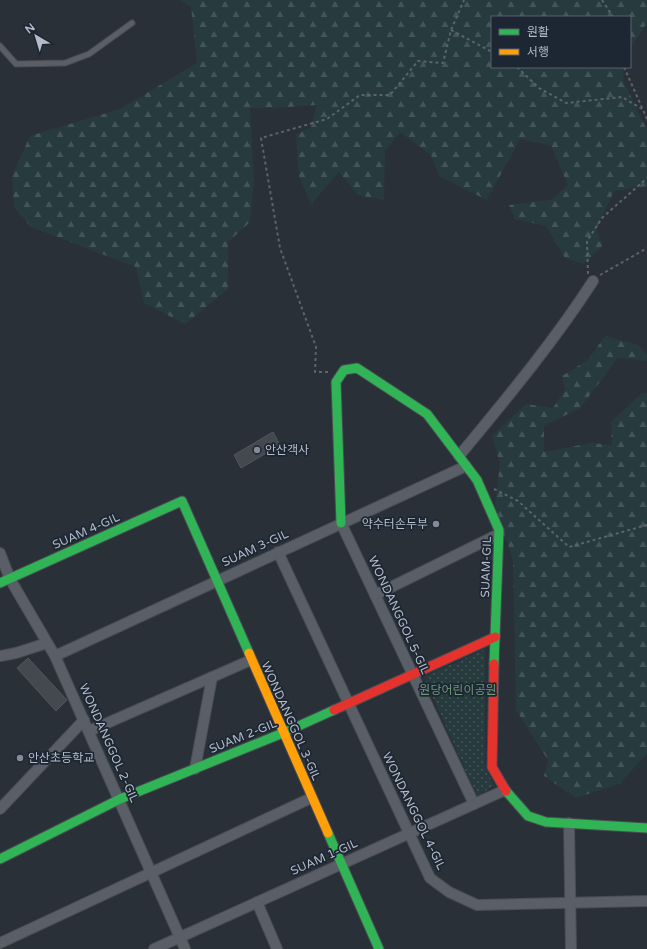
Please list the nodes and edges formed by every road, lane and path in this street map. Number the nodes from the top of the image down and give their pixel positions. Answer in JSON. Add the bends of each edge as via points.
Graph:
{"nodes":[{"id":1,"x":464,"y":0,"type":"edge"},
{"id":2,"x":602,"y":0,"type":"edge"},
{"id":3,"x":612,"y":16,"type":"edge"},
{"id":4,"x":132,"y":23,"type":"dead end"},
{"id":5,"x":451,"y":30,"type":"junction"},
{"id":6,"x":0,"y":46,"type":"edge"},
{"id":7,"x":491,"y":51,"type":"edge"},
{"id":8,"x":518,"y":68,"type":"edge"},
{"id":9,"x":624,"y":68,"type":"edge"},
{"id":10,"x":642,"y":108,"type":"junction"},
{"id":11,"x":647,"y":119,"type":"edge"},
{"id":12,"x":647,"y":178,"type":"edge"},
{"id":13,"x":647,"y":248,"type":"edge"},
{"id":14,"x":590,"y":285,"type":"junction"},
{"id":15,"x":340,"y":372,"type":"junction"},
{"id":16,"x":459,"y":456,"type":"junction"},
{"id":17,"x":466,"y":466,"type":"junction"},
{"id":18,"x":477,"y":480,"type":"junction"},
{"id":19,"x":182,"y":501,"type":"joint"},
{"id":20,"x":341,"y":523,"type":"junction"},
{"id":21,"x":647,"y":525,"type":"edge"},
{"id":22,"x":499,"y":534,"type":"junction"},
{"id":23,"x":278,"y":552,"type":"junction"},
{"id":24,"x":0,"y":553,"type":"edge"},
{"id":25,"x":10,"y":579,"type":"junction"},
{"id":26,"x":216,"y":580,"type":"junction"},
{"id":27,"x":0,"y":583,"type":"edge"},
{"id":28,"x":375,"y":595,"type":"junction"},
{"id":29,"x":495,"y":637,"type":"junction"},
{"id":30,"x":47,"y":643,"type":"junction"},
{"id":31,"x":0,"y":656,"type":"edge"},
{"id":32,"x":55,"y":656,"type":"junction"},
{"id":33,"x":251,"y":660,"type":"junction"},
{"id":34,"x":413,"y":674,"type":"junction"},
{"id":35,"x":212,"y":677,"type":"junction"},
{"id":36,"x":348,"y":703,"type":"junction"},
{"id":37,"x":84,"y":720,"type":"junction"},
{"id":38,"x":89,"y":731,"type":"junction"},
{"id":39,"x":283,"y":733,"type":"junction"},
{"id":40,"x":194,"y":769,"type":"junction"},
{"id":41,"x":505,"y":790,"type":"junction"},
{"id":42,"x":311,"y":798,"type":"junction"},
{"id":43,"x":120,"y":799,"type":"junction"},
{"id":44,"x":474,"y":804,"type":"junction"},
{"id":45,"x":0,"y":809,"type":"edge"},
{"id":46,"x":569,"y":823,"type":"junction"},
{"id":47,"x":647,"y":828,"type":"edge"},
{"id":48,"x":409,"y":833,"type":"junction"},
{"id":49,"x":0,"y":859,"type":"edge"},
{"id":50,"x":340,"y":864,"type":"junction"},
{"id":51,"x":151,"y":872,"type":"junction"},
{"id":52,"x":647,"y":901,"type":"edge"},
{"id":53,"x":257,"y":902,"type":"junction"},
{"id":54,"x":571,"y":903,"type":"junction"},
{"id":55,"x":181,"y":937,"type":"junction"},
{"id":56,"x":0,"y":943,"type":"edge"},
{"id":57,"x":154,"y":949,"type":"edge"},
{"id":58,"x":185,"y":949,"type":"edge"},
{"id":59,"x":277,"y":949,"type":"edge"},
{"id":60,"x":379,"y":949,"type":"edge"},
{"id":61,"x":572,"y":949,"type":"edge"}],
"edges":[{"from":1,"to":5,"type":"path","via":[[465,3]]},
{"from":2,"to":3,"type":"path"},
{"from":4,"to":6,"type":"lane","via":[[89,54],[65,62],[16,64]]},
{"from":5,"to":7,"type":"path"},
{"from":5,"to":15,"type":"path","via":[[443,63],[418,61],[390,95],[360,95],[327,119],[261,138],[280,248],[316,347],[315,372]]},
{"from":8,"to":10,"type":"path","via":[[539,88],[566,103],[622,97]]},
{"from":9,"to":10,"type":"path"},
{"from":10,"to":11,"type":"path"},
{"from":12,"to":14,"type":"path","via":[[602,218],[586,241]]},
{"from":13,"to":14,"type":"path","via":[[601,274]]},
{"from":14,"to":16,"type":"street","via":[[533,366]]},
{"from":15,"to":16,"type":"street","name":"SUAM-GIL","via":[[347,367],[357,368],[427,414]]},
{"from":15,"to":20,"type":"street","via":[[336,382]]},
{"from":16,"to":17,"type":"street","name":"SUAM-GIL"},
{"from":17,"to":18,"type":"street","name":"SUAM-GIL"},
{"from":17,"to":20,"type":"street","name":"SUAM 3-GIL"},
{"from":18,"to":21,"type":"path","via":[[518,501],[569,547]]},
{"from":18,"to":22,"type":"street","name":"SUAM-GIL","via":[[500,530]]},
{"from":19,"to":25,"type":"street","name":"SUAM 4-GIL"},
{"from":19,"to":26,"type":"street","name":"WONDANGGOL 3-GIL"},
{"from":20,"to":23,"type":"street","name":"SUAM 3-GIL"},
{"from":20,"to":28,"type":"street","name":"WONDANGGOL 5-GIL"},
{"from":22,"to":28,"type":"street"},
{"from":22,"to":29,"type":"street","name":"SUAM-GIL"},
{"from":23,"to":26,"type":"street","name":"SUAM 3-GIL"},
{"from":23,"to":36,"type":"street","name":"WONDANGGOL 4-GIL"},
{"from":24,"to":25,"type":"street","name":"WONDANGGOL 2-GIL"},
{"from":25,"to":27,"type":"street","name":"SUAM 4-GIL"},
{"from":25,"to":30,"type":"street","name":"WONDANGGOL 2-GIL"},
{"from":26,"to":32,"type":"street","name":"SUAM 3-GIL"},
{"from":26,"to":33,"type":"street","name":"WONDANGGOL 3-GIL"},
{"from":28,"to":34,"type":"street","name":"WONDANGGOL 5-GIL"},
{"from":29,"to":34,"type":"street","name":"SUAM 2-GIL"},
{"from":29,"to":41,"type":"street","name":"SUAM-GIL","via":[[492,767]]},
{"from":30,"to":31,"type":"street"},
{"from":30,"to":32,"type":"street","name":"WONDANGGOL 2-GIL"},
{"from":32,"to":37,"type":"street","name":"WONDANGGOL 2-GIL"},
{"from":33,"to":35,"type":"street"},
{"from":33,"to":39,"type":"street","name":"WONDANGGOL 3-GIL"},
{"from":34,"to":36,"type":"street","name":"SUAM 2-GIL"},
{"from":34,"to":44,"type":"street","name":"WONDANGGOL 5-GIL"},
{"from":35,"to":38,"type":"street"},
{"from":35,"to":40,"type":"street"},
{"from":36,"to":39,"type":"street","name":"SUAM 2-GIL"},
{"from":36,"to":48,"type":"street","name":"WONDANGGOL 4-GIL"},
{"from":37,"to":38,"type":"street","name":"WONDANGGOL 2-GIL"},
{"from":37,"to":45,"type":"street"},
{"from":38,"to":43,"type":"street","name":"WONDANGGOL 2-GIL"},
{"from":39,"to":40,"type":"street","name":"SUAM 2-GIL"},
{"from":39,"to":42,"type":"street","name":"WONDANGGOL 3-GIL"},
{"from":40,"to":43,"type":"street","name":"SUAM 2-GIL"},
{"from":41,"to":44,"type":"street","name":"SUAM 1-GIL"},
{"from":41,"to":46,"type":"street","name":"SUAM-GIL","via":[[528,816],[546,822]]},
{"from":42,"to":50,"type":"street","name":"WONDANGGOL 3-GIL"},
{"from":42,"to":51,"type":"street"},
{"from":43,"to":49,"type":"street","name":"SUAM 2-GIL"},
{"from":43,"to":51,"type":"street","name":"WONDANGGOL 2-GIL"},
{"from":44,"to":48,"type":"street","name":"SUAM 1-GIL"},
{"from":46,"to":47,"type":"street","name":"SUAM-GIL"},
{"from":46,"to":54,"type":"street"},
{"from":48,"to":50,"type":"street","name":"SUAM 1-GIL"},
{"from":48,"to":54,"type":"street","name":"WONDANGGOL 4-GIL","via":[[430,878],[449,892],[477,905]]},
{"from":50,"to":53,"type":"street","name":"SUAM 1-GIL"},
{"from":50,"to":60,"type":"street","name":"WONDANGGOL 3-GIL"},
{"from":51,"to":55,"type":"street","name":"WONDANGGOL 2-GIL"},
{"from":51,"to":56,"type":"street"},
{"from":52,"to":54,"type":"street","name":"WONDANGGOL 4-GIL"},
{"from":53,"to":55,"type":"street","name":"SUAM 1-GIL"},
{"from":53,"to":59,"type":"street"},
{"from":54,"to":61,"type":"street"},
{"from":55,"to":57,"type":"street","name":"SUAM 1-GIL"},
{"from":55,"to":58,"type":"street","name":"WONDANGGOL 2-GIL"}]}
